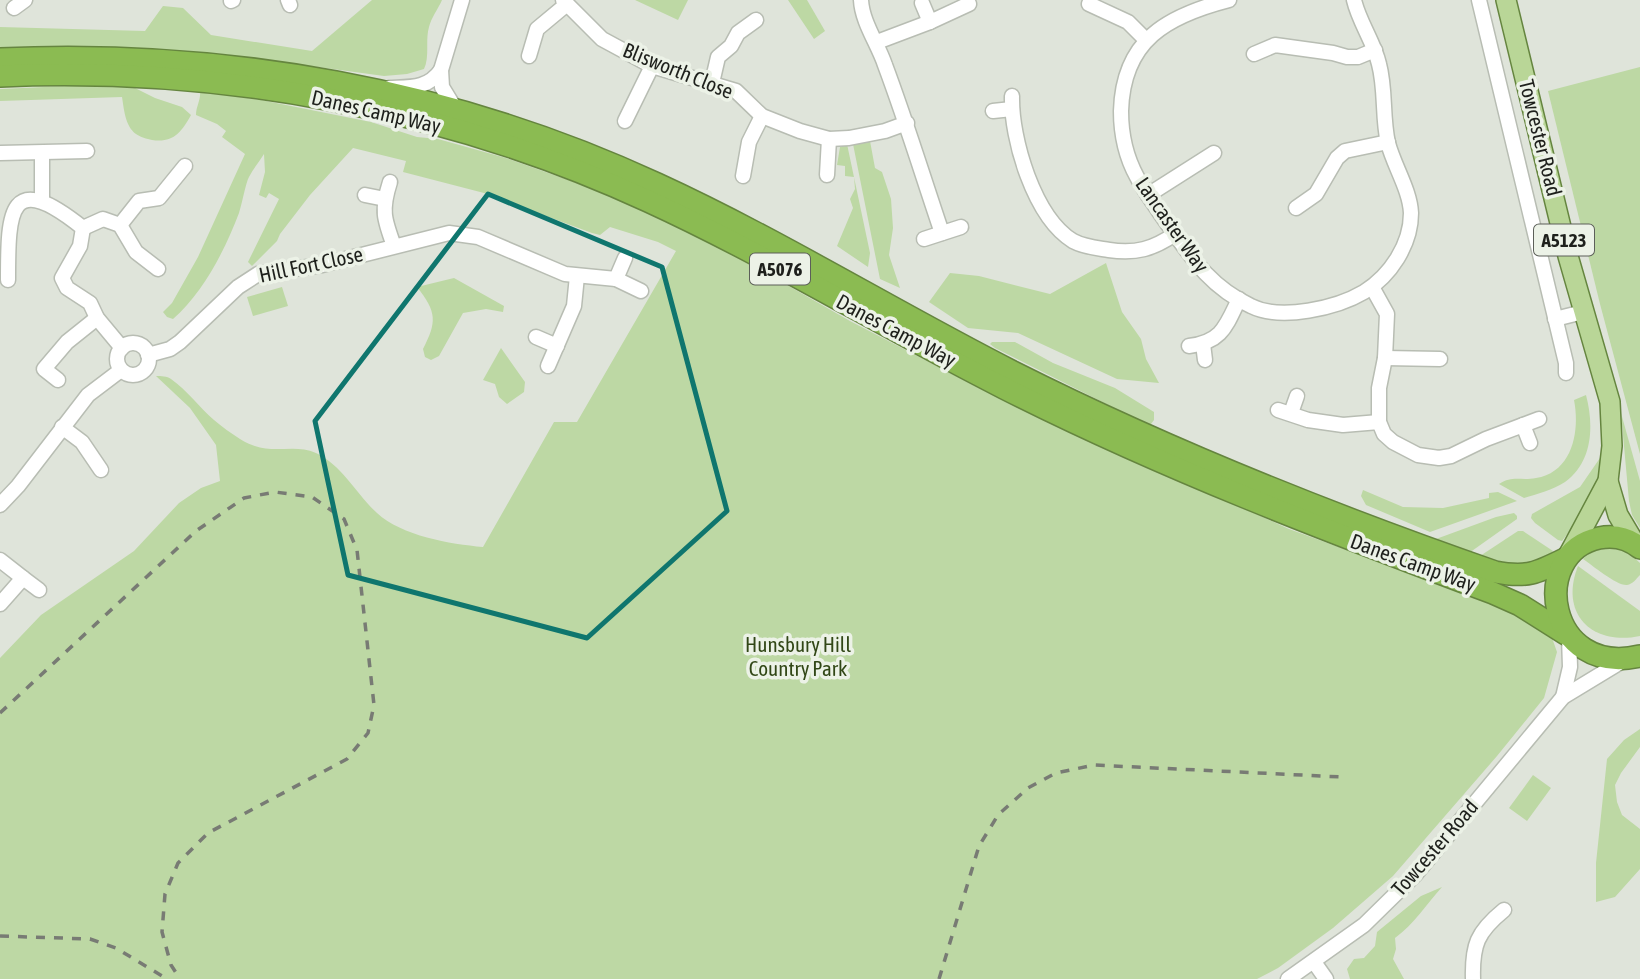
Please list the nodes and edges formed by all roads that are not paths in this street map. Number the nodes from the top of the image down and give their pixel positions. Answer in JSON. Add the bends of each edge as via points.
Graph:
{"nodes":[{"id":1,"x":462,"y":0,"type":"edge"},
{"id":2,"x":861,"y":0,"type":"edge"},
{"id":3,"x":1229,"y":0,"type":"edge"},
{"id":4,"x":1354,"y":0,"type":"edge"},
{"id":5,"x":1479,"y":0,"type":"edge"},
{"id":6,"x":1506,"y":0,"type":"edge"},
{"id":7,"x":565,"y":2,"type":"edge"},
{"id":8,"x":922,"y":3,"type":"dead end"},
{"id":9,"x":969,"y":4,"type":"dead end"},
{"id":10,"x":1097,"y":4,"type":"edge"},
{"id":11,"x":756,"y":20,"type":"dead end"},
{"id":12,"x":930,"y":22,"type":"junction"},
{"id":13,"x":1515,"y":37,"type":"junction"},
{"id":14,"x":1146,"y":40,"type":"junction"},
{"id":15,"x":877,"y":41,"type":"junction"},
{"id":16,"x":1490,"y":43,"type":"junction"},
{"id":17,"x":1375,"y":50,"type":"junction"},
{"id":18,"x":1254,"y":54,"type":"dead end"},
{"id":19,"x":529,"y":56,"type":"dead end"},
{"id":20,"x":0,"y":59,"type":"edge"},
{"id":21,"x":652,"y":66,"type":"junction"},
{"id":22,"x":441,"y":70,"type":"junction"},
{"id":23,"x":0,"y":76,"type":"edge"},
{"id":24,"x":712,"y":83,"type":"junction"},
{"id":25,"x":374,"y":89,"type":"junction"},
{"id":26,"x":456,"y":110,"type":"junction"},
{"id":27,"x":993,"y":111,"type":"dead end"},
{"id":28,"x":762,"y":116,"type":"junction"},
{"id":29,"x":625,"y":121,"type":"dead end"},
{"id":30,"x":907,"y":123,"type":"junction"},
{"id":31,"x":829,"y":139,"type":"junction"},
{"id":32,"x":1388,"y":142,"type":"junction"},
{"id":33,"x":87,"y":151,"type":"dead end"},
{"id":34,"x":1216,"y":152,"type":"dead end"},
{"id":35,"x":0,"y":153,"type":"edge"},
{"id":36,"x":42,"y":153,"type":"junction"},
{"id":37,"x":185,"y":166,"type":"dead end"},
{"id":38,"x":827,"y":175,"type":"dead end"},
{"id":39,"x":743,"y":176,"type":"dead end"},
{"id":40,"x":390,"y":182,"type":"dead end"},
{"id":41,"x":365,"y":195,"type":"dead end"},
{"id":42,"x":1148,"y":195,"type":"junction"},
{"id":43,"x":385,"y":199,"type":"junction"},
{"id":44,"x":42,"y":201,"type":"junction"},
{"id":45,"x":1295,"y":211,"type":"dead end"},
{"id":46,"x":120,"y":225,"type":"junction"},
{"id":47,"x":961,"y":227,"type":"dead end"},
{"id":48,"x":83,"y":228,"type":"junction"},
{"id":49,"x":942,"y":233,"type":"junction"},
{"id":50,"x":1175,"y":234,"type":"junction"},
{"id":51,"x":924,"y":239,"type":"dead end"},
{"id":52,"x":394,"y":246,"type":"junction"},
{"id":53,"x":625,"y":258,"type":"dead end"},
{"id":54,"x":158,"y":269,"type":"dead end"},
{"id":55,"x":577,"y":276,"type":"junction"},
{"id":56,"x":616,"y":279,"type":"junction"},
{"id":57,"x":8,"y":280,"type":"dead end"},
{"id":58,"x":1372,"y":287,"type":"junction"},
{"id":59,"x":641,"y":291,"type":"dead end"},
{"id":60,"x":1239,"y":299,"type":"junction"},
{"id":61,"x":1583,"y":312,"type":"junction"},
{"id":62,"x":97,"y":318,"type":"junction"},
{"id":63,"x":1555,"y":319,"type":"junction"},
{"id":64,"x":536,"y":337,"type":"dead end"},
{"id":65,"x":557,"y":346,"type":"junction"},
{"id":66,"x":122,"y":348,"type":"junction"},
{"id":67,"x":148,"y":355,"type":"junction"},
{"id":68,"x":1385,"y":358,"type":"junction"},
{"id":69,"x":1440,"y":359,"type":"dead end"},
{"id":70,"x":1205,"y":360,"type":"dead end"},
{"id":71,"x":548,"y":366,"type":"dead end"},
{"id":72,"x":121,"y":370,"type":"junction"},
{"id":73,"x":1566,"y":373,"type":"dead end"},
{"id":74,"x":58,"y":380,"type":"dead end"},
{"id":75,"x":1297,"y":396,"type":"dead end"},
{"id":76,"x":1539,"y":419,"type":"dead end"},
{"id":77,"x":1379,"y":422,"type":"junction"},
{"id":78,"x":1524,"y":425,"type":"junction"},
{"id":79,"x":62,"y":427,"type":"junction"},
{"id":80,"x":1530,"y":443,"type":"dead end"},
{"id":81,"x":101,"y":470,"type":"dead end"},
{"id":82,"x":1608,"y":481,"type":"junction"},
{"id":83,"x":0,"y":505,"type":"edge"},
{"id":84,"x":1638,"y":546,"type":"edge"},
{"id":85,"x":1567,"y":556,"type":"junction"},
{"id":86,"x":0,"y":560,"type":"edge"},
{"id":87,"x":23,"y":578,"type":"junction"},
{"id":88,"x":39,"y":590,"type":"dead end"},
{"id":89,"x":0,"y":604,"type":"edge"},
{"id":90,"x":1567,"y":635,"type":"junction"},
{"id":91,"x":1632,"y":658,"type":"edge"},
{"id":92,"x":1563,"y":697,"type":"junction"},
{"id":93,"x":1482,"y":906,"type":"dead end"},
{"id":94,"x":1314,"y":962,"type":"junction"},
{"id":95,"x":1288,"y":979,"type":"edge"},
{"id":96,"x":1326,"y":979,"type":"edge"},
{"id":97,"x":1473,"y":979,"type":"edge"}],
"edges":[{"from":1,"to":22,"type":"street"},
{"from":2,"to":15,"type":"street"},
{"from":3,"to":14,"type":"street","name":"Lancaster Way","via":[[1184,15]]},
{"from":4,"to":17,"type":"street","name":"Lancaster Way"},
{"from":5,"to":16,"type":"street","name":"Towcester Road"},
{"from":6,"to":13,"type":"main road","name":"Towcester Road","number":"A5123"},
{"from":7,"to":19,"type":"street","via":[[537,29]]},
{"from":7,"to":21,"type":"street","name":"Blisworth Close","via":[[602,39]]},
{"from":8,"to":12,"type":"street"},
{"from":9,"to":12,"type":"street"},
{"from":10,"to":14,"type":"street","via":[[1128,22]]},
{"from":11,"to":24,"type":"street","via":[[718,57]]},
{"from":12,"to":15,"type":"street"},
{"from":13,"to":16,"type":"street"},
{"from":13,"to":61,"type":"main road","name":"Towcester Road","number":"A5123"},
{"from":14,"to":42,"type":"street","name":"Lancaster Way","via":[[1125,78],[1121,120],[1129,159]]},
{"from":15,"to":30,"type":"street"},
{"from":16,"to":63,"type":"street","name":"Towcester Road"},
{"from":17,"to":18,"type":"street","via":[[1347,57],[1275,45]]},
{"from":17,"to":32,"type":"street","name":"Lancaster Way"},
{"from":20,"to":25,"type":"highway","name":"Danes Camp Way","number":"A5076","via":[[202,63]]},
{"from":21,"to":24,"type":"street","name":"Blisworth Close"},
{"from":21,"to":29,"type":"street"},
{"from":22,"to":25,"type":"street","via":[[422,86]]},
{"from":22,"to":26,"type":"street","via":[[442,87]]},
{"from":23,"to":90,"type":"highway","name":"Danes Camp Way","number":"A5076","via":[[152,76],[261,87],[418,120],[534,155],[712,232],[1079,425],[1280,513],[1493,593]]},
{"from":24,"to":28,"type":"street","name":"Blisworth Close","via":[[736,91]]},
{"from":25,"to":26,"type":"highway","name":"Danes Camp Way","number":"A5076"},
{"from":26,"to":85,"type":"highway","name":"Danes Camp Way","number":"A5076","via":[[538,136],[656,183],[1014,372],[1304,502],[1495,572],[1526,576]]},
{"from":27,"to":50,"type":"street","via":[[1012,103],[1021,162],[1056,225],[1069,237],[1091,247],[1125,252],[1144,251]]},
{"from":28,"to":31,"type":"street","name":"Blisworth Close"},
{"from":28,"to":39,"type":"street","via":[[749,142]]},
{"from":30,"to":31,"type":"street","name":"Blisworth Close","via":[[872,134]]},
{"from":30,"to":49,"type":"street"},
{"from":31,"to":38,"type":"street"},
{"from":32,"to":45,"type":"street","via":[[1345,151],[1336,158],[1316,194]]},
{"from":32,"to":58,"type":"street","name":"Lancaster Way","via":[[1411,212],[1404,246]]},
{"from":33,"to":36,"type":"street"},
{"from":34,"to":42,"type":"street"},
{"from":35,"to":36,"type":"street"},
{"from":36,"to":44,"type":"street"},
{"from":37,"to":46,"type":"street","via":[[159,198],[139,201]]},
{"from":40,"to":43,"type":"street","name":"Hill Fort Close"},
{"from":41,"to":43,"type":"street"},
{"from":42,"to":50,"type":"street","name":"Lancaster Way"},
{"from":43,"to":52,"type":"street","name":"Hill Fort Close","via":[[383,215]]},
{"from":44,"to":48,"type":"street"},
{"from":44,"to":57,"type":"street","via":[[27,199],[14,208],[8,228]]},
{"from":46,"to":48,"type":"street","via":[[103,219]]},
{"from":46,"to":54,"type":"street","via":[[136,252]]},
{"from":47,"to":49,"type":"street"},
{"from":48,"to":62,"type":"street","via":[[80,246],[62,278],[67,288],[90,303]]},
{"from":49,"to":51,"type":"street"},
{"from":50,"to":60,"type":"street","name":"Lancaster Way","via":[[1205,275]]},
{"from":52,"to":55,"type":"street","name":"Hill Fort Close","via":[[449,233],[465,234]]},
{"from":52,"to":67,"type":"street","name":"Hill Fort Close","via":[[322,265],[258,274],[237,287],[170,349]]},
{"from":53,"to":56,"type":"street"},
{"from":55,"to":56,"type":"street","name":"Hill Fort Close"},
{"from":55,"to":65,"type":"street","via":[[574,306]]},
{"from":56,"to":59,"type":"street","name":"Hill Fort Close"},
{"from":58,"to":60,"type":"street","name":"Lancaster Way","via":[[1350,300],[1297,312],[1252,307]]},
{"from":58,"to":68,"type":"street","via":[[1387,314]]},
{"from":60,"to":70,"type":"street","via":[[1224,330],[1196,345]]},
{"from":61,"to":63,"type":"street"},
{"from":61,"to":82,"type":"main road","name":"Towcester Road","number":"A5123","via":[[1609,402],[1612,446]]},
{"from":62,"to":66,"type":"street"},
{"from":62,"to":74,"type":"street","via":[[67,342],[44,369]]},
{"from":63,"to":73,"type":"street","name":"Towcester Road"},
{"from":64,"to":65,"type":"street"},
{"from":65,"to":71,"type":"street"},
{"from":66,"to":67,"type":"street","via":[[136,344]]},
{"from":66,"to":72,"type":"street","via":[[117,356]]},
{"from":67,"to":72,"type":"street","via":[[147,366],[140,373]]},
{"from":68,"to":69,"type":"street"},
{"from":68,"to":77,"type":"street"},
{"from":72,"to":79,"type":"street","via":[[88,395]]},
{"from":75,"to":77,"type":"street","via":[[1284,412],[1343,425]]},
{"from":76,"to":78,"type":"street"},
{"from":77,"to":78,"type":"street","via":[[1393,442],[1439,458]]},
{"from":78,"to":80,"type":"street"},
{"from":79,"to":81,"type":"street","via":[[82,442]]},
{"from":79,"to":83,"type":"street"},
{"from":82,"to":84,"type":"main road","name":"Towcester Road","number":"A5123","via":[[1618,515]]},
{"from":82,"to":85,"type":"main road","name":"Towcester Road","number":"A5123"},
{"from":84,"to":85,"type":"highway","name":"Danes Camp Way","via":[[1608,536],[1590,540]]},
{"from":85,"to":90,"type":"highway","via":[[1556,590]]},
{"from":86,"to":87,"type":"street"},
{"from":87,"to":88,"type":"street"},
{"from":87,"to":89,"type":"street"},
{"from":90,"to":91,"type":"highway","name":"Danes Camp Way","via":[[1594,654]]},
{"from":90,"to":92,"type":"street","name":"Towcester Road","via":[[1570,667]]},
{"from":91,"to":92,"type":"street","name":"Towcester Road"},
{"from":92,"to":94,"type":"street","name":"Towcester Road","via":[[1415,875],[1364,925]]},
{"from":93,"to":97,"type":"street","via":[[1498,915],[1477,940]]},
{"from":94,"to":95,"type":"street","name":"Towcester Road"},
{"from":94,"to":96,"type":"street"}]}
